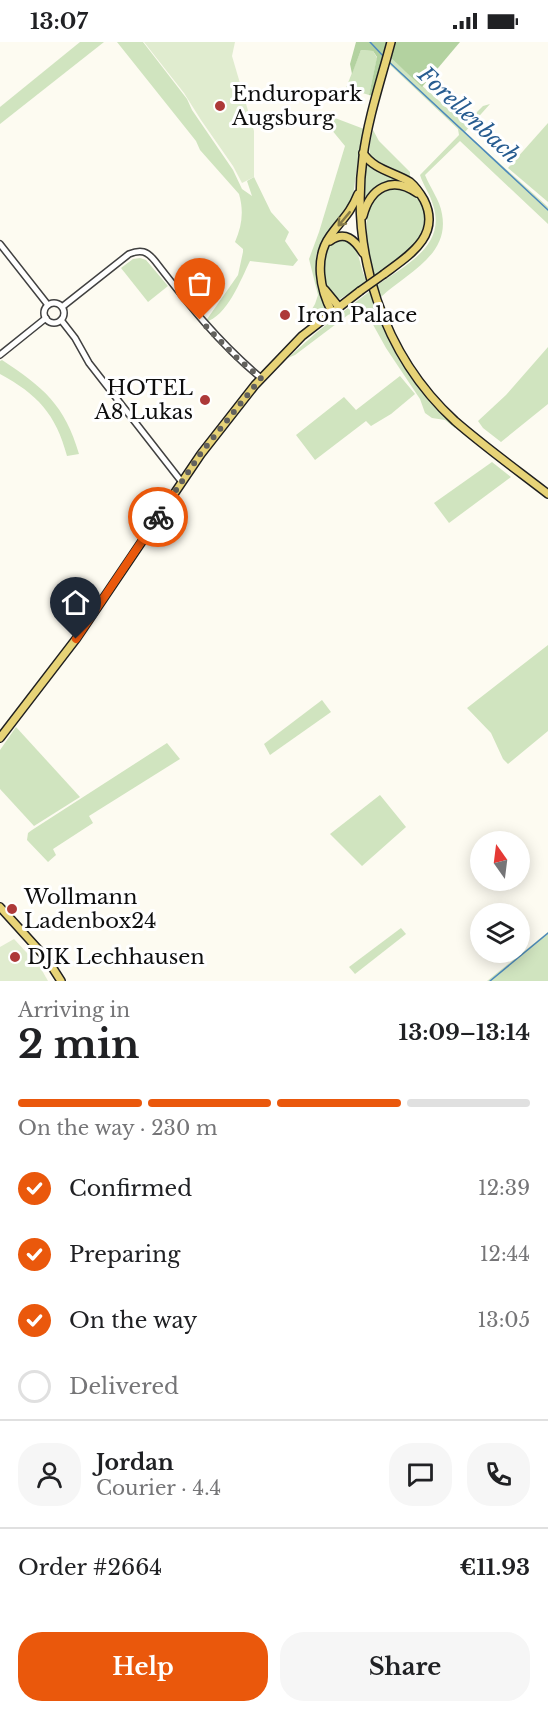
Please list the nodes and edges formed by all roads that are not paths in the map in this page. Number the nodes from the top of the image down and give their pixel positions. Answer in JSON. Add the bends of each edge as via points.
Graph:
{"nodes":[{"id":1,"x":391,"y":42,"type":"edge"},
{"id":2,"x":363,"y":153,"type":"junction"},
{"id":3,"x":407,"y":184,"type":"junction"},
{"id":4,"x":359,"y":191,"type":"junction"},
{"id":5,"x":361,"y":224,"type":"junction"},
{"id":6,"x":0,"y":244,"type":"edge"},
{"id":7,"x":326,"y":245,"type":"junction"},
{"id":8,"x":365,"y":257,"type":"junction"},
{"id":9,"x":48,"y":305,"type":"junction"},
{"id":10,"x":62,"y":306,"type":"junction"},
{"id":11,"x":335,"y":309,"type":"junction"},
{"id":12,"x":46,"y":318,"type":"junction"},
{"id":13,"x":61,"y":320,"type":"junction"},
{"id":14,"x":0,"y":355,"type":"edge"},
{"id":15,"x":261,"y":378,"type":"junction"},
{"id":16,"x":181,"y":481,"type":"junction"},
{"id":17,"x":548,"y":494,"type":"edge"},
{"id":18,"x":0,"y":738,"type":"edge"},
{"id":19,"x":0,"y":907,"type":"edge"},
{"id":20,"x":0,"y":912,"type":"edge"},
{"id":21,"x":59,"y":981,"type":"edge"}],
"edges":[{"from":1,"to":2,"type":"main road"},
{"from":2,"to":3,"type":"main road","via":[[369,163]]},
{"from":2,"to":4,"type":"main road"},
{"from":3,"to":5,"type":"main road","via":[[375,192],[366,205]]},
{"from":3,"to":11,"type":"main road","bridge":true,"via":[[421,196],[427,208],[425,237],[410,254]]},
{"from":4,"to":5,"type":"main road"},
{"from":4,"to":7,"type":"main road","one_way":true,"via":[[351,212]]},
{"from":5,"to":8,"type":"main road"},
{"from":6,"to":9,"type":"street"},
{"from":7,"to":8,"type":"main road","via":[[337,236],[349,237]]},
{"from":7,"to":11,"type":"main road","via":[[320,268],[324,288]]},
{"from":8,"to":17,"type":"main road","via":[[376,300],[394,340],[431,395],[454,420]]},
{"from":9,"to":10,"type":"street"},
{"from":9,"to":12,"type":"street"},
{"from":10,"to":13,"type":"street"},
{"from":10,"to":15,"type":"street","via":[[129,254],[146,252],[203,323]]},
{"from":11,"to":15,"type":"main road"},
{"from":12,"to":13,"type":"street","via":[[53,322]]},
{"from":12,"to":14,"type":"street"},
{"from":13,"to":16,"type":"street","via":[[89,363]]},
{"from":15,"to":16,"type":"main road"},
{"from":16,"to":18,"type":"main road","via":[[76,639]]},
{"from":19,"to":21,"type":"main road","via":[[47,959]]},
{"from":20,"to":21,"type":"main road"}]}
